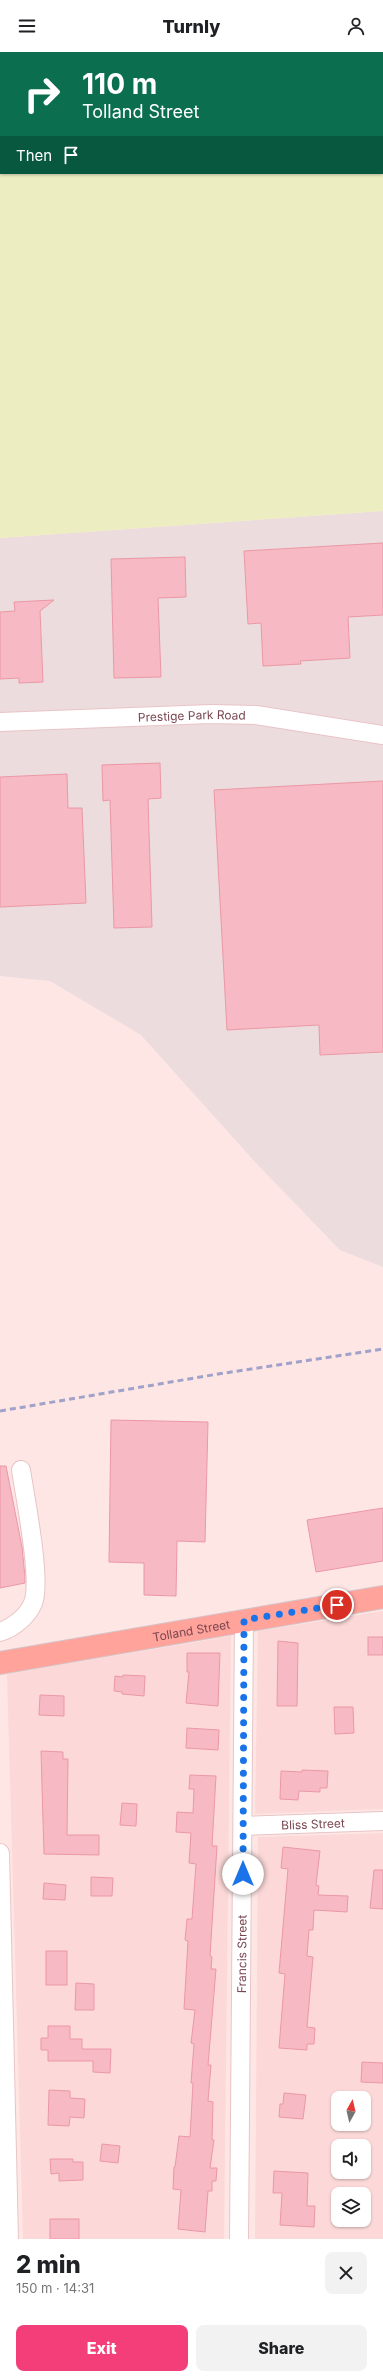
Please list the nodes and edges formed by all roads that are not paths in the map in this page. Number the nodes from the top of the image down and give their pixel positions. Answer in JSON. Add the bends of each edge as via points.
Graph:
{"nodes":[{"id":1,"x":0,"y":722,"type":"edge"},
{"id":2,"x":383,"y":735,"type":"edge"},
{"id":3,"x":21,"y":1470,"type":"dead end"},
{"id":4,"x":383,"y":1597,"type":"edge"},
{"id":5,"x":244,"y":1620,"type":"junction"},
{"id":6,"x":0,"y":1632,"type":"edge"},
{"id":7,"x":0,"y":1663,"type":"edge"},
{"id":8,"x":383,"y":1821,"type":"edge"},
{"id":9,"x":243,"y":1826,"type":"junction"},
{"id":10,"x":0,"y":1853,"type":"edge"},
{"id":11,"x":9,"y":2239,"type":"edge"},
{"id":12,"x":239,"y":2239,"type":"edge"}],
"edges":[{"from":1,"to":2,"type":"street","name":"Prestige Park Road","via":[[204,714],[249,715]]},
{"from":3,"to":6,"type":"street","via":[[37,1580],[33,1603],[16,1625]]},
{"from":4,"to":5,"type":"main road","name":"Tolland Street"},
{"from":5,"to":7,"type":"main road","name":"Tolland Street"},
{"from":5,"to":9,"type":"street","name":"Francis Street"},
{"from":8,"to":9,"type":"street","name":"Bliss Street"},
{"from":9,"to":12,"type":"street","name":"Francis Street"},
{"from":10,"to":11,"type":"street"}]}
